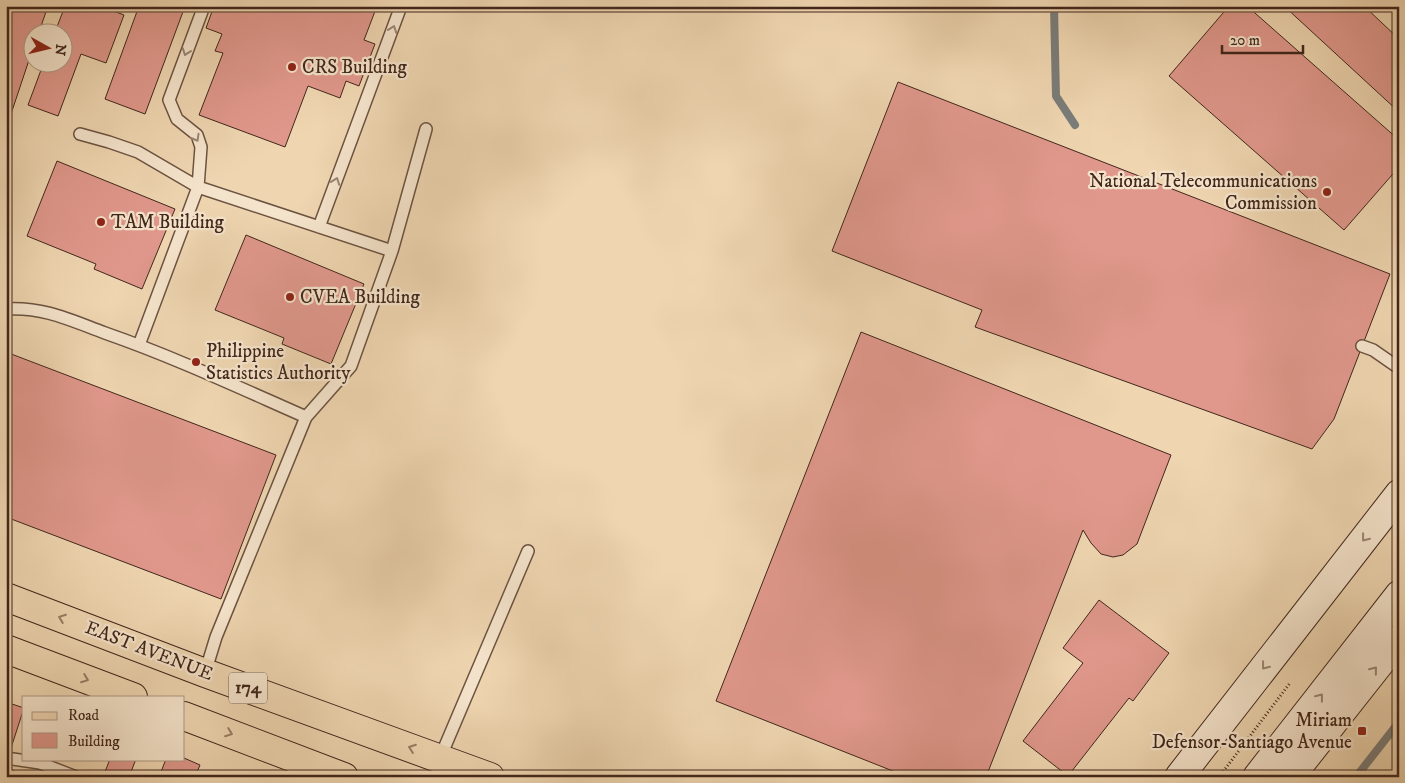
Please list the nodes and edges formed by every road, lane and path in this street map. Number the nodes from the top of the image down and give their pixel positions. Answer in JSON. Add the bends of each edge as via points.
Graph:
{"nodes":[{"id":1,"x":204,"y":6,"type":"edge"},
{"id":2,"x":401,"y":6,"type":"edge"},
{"id":3,"x":426,"y":130,"type":"dead end"},
{"id":4,"x":80,"y":134,"type":"dead end"},
{"id":5,"x":198,"y":187,"type":"junction"},
{"id":6,"x":319,"y":227,"type":"junction"},
{"id":7,"x":392,"y":251,"type":"junction"},
{"id":8,"x":6,"y":309,"type":"edge"},
{"id":9,"x":139,"y":345,"type":"junction"},
{"id":10,"x":1362,"y":346,"type":"dead end"},
{"id":11,"x":1399,"y":368,"type":"edge"},
{"id":12,"x":306,"y":417,"type":"junction"},
{"id":13,"x":1397,"y":499,"type":"edge"},
{"id":14,"x":528,"y":551,"type":"dead end"},
{"id":15,"x":1399,"y":595,"type":"edge"},
{"id":16,"x":6,"y":597,"type":"edge"},
{"id":17,"x":1399,"y":639,"type":"edge"},
{"id":18,"x":6,"y":649,"type":"edge"},
{"id":19,"x":205,"y":673,"type":"junction"},
{"id":20,"x":130,"y":696,"type":"edge"},
{"id":21,"x":185,"y":716,"type":"edge"},
{"id":22,"x":6,"y":758,"type":"edge"},
{"id":23,"x":440,"y":758,"type":"junction"},
{"id":24,"x":76,"y":777,"type":"edge"},
{"id":25,"x":344,"y":777,"type":"edge"},
{"id":26,"x":490,"y":777,"type":"edge"},
{"id":27,"x":1179,"y":777,"type":"edge"},
{"id":28,"x":1257,"y":777,"type":"edge"},
{"id":29,"x":1290,"y":777,"type":"edge"}],
"edges":[{"from":1,"to":5,"type":"lane","one_way":true,"via":[[168,100],[177,119],[197,135],[201,147]]},
{"from":6,"to":2,"type":"lane","one_way":true},
{"from":3,"to":7,"type":"lane"},
{"from":4,"to":5,"type":"lane","via":[[138,152]]},
{"from":5,"to":6,"type":"lane"},
{"from":5,"to":9,"type":"lane"},
{"from":6,"to":7,"type":"lane"},
{"from":7,"to":12,"type":"lane","via":[[351,366]]},
{"from":8,"to":9,"type":"lane","via":[[46,311]]},
{"from":9,"to":12,"type":"lane"},
{"from":10,"to":11,"type":"lane"},
{"from":12,"to":19,"type":"lane","via":[[216,637]]},
{"from":13,"to":27,"type":"main road","one_way":true},
{"from":14,"to":23,"type":"lane"},
{"from":28,"to":15,"type":"main road","one_way":true},
{"from":19,"to":16,"type":"main road","name":"EAST AVENUE","number":"174","one_way":true},
{"from":29,"to":17,"type":"main road","one_way":true},
{"from":18,"to":20,"type":"main road","one_way":true},
{"from":23,"to":19,"type":"main road","name":"EAST AVENUE","number":"174","one_way":true},
{"from":21,"to":25,"type":"main road","number":"174","one_way":true},
{"from":22,"to":24,"type":"lane","via":[[40,763]]},
{"from":23,"to":26,"type":"main road","name":"EAST AVENUE","number":"174"}]}
